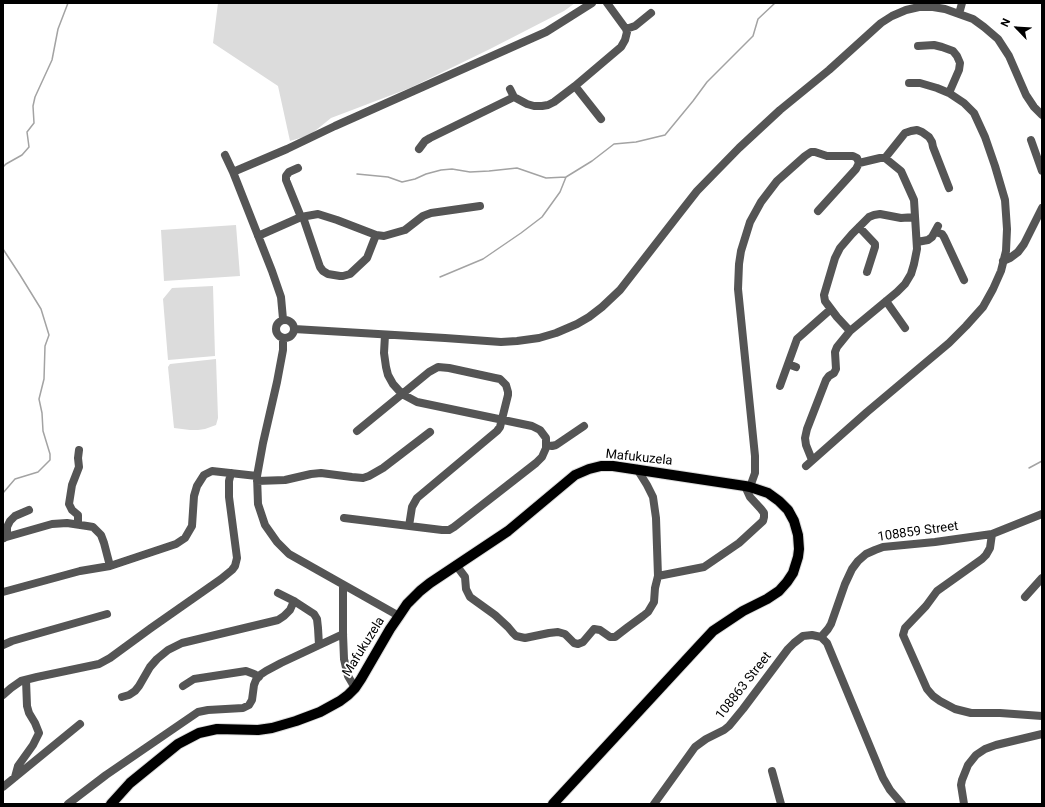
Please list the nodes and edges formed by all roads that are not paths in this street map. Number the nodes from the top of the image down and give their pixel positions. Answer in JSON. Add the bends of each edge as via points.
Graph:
{"nodes":[{"id":1,"x":592,"y":3,"type":"edge"},
{"id":2,"x":607,"y":3,"type":"edge"},
{"id":3,"x":962,"y":3,"type":"edge"},
{"id":4,"x":651,"y":13,"type":"dead end"},
{"id":5,"x":959,"y":14,"type":"junction"},
{"id":6,"x":626,"y":29,"type":"junction"},
{"id":7,"x":918,"y":46,"type":"dead end"},
{"id":8,"x":909,"y":83,"type":"dead end"},
{"id":9,"x":575,"y":86,"type":"junction"},
{"id":10,"x":949,"y":93,"type":"junction"},
{"id":11,"x":1042,"y":115,"type":"edge"},
{"id":12,"x":601,"y":119,"type":"dead end"},
{"id":13,"x":1030,"y":140,"type":"dead end"},
{"id":14,"x":419,"y":150,"type":"dead end"},
{"id":15,"x":225,"y":155,"type":"dead end"},
{"id":16,"x":885,"y":158,"type":"junction"},
{"id":17,"x":859,"y":163,"type":"junction"},
{"id":18,"x":298,"y":168,"type":"dead end"},
{"id":19,"x":1042,"y":171,"type":"edge"},
{"id":20,"x":233,"y":172,"type":"junction"},
{"id":21,"x":949,"y":188,"type":"dead end"},
{"id":22,"x":480,"y":206,"type":"dead end"},
{"id":23,"x":1042,"y":208,"type":"edge"},
{"id":24,"x":818,"y":211,"type":"dead end"},
{"id":25,"x":302,"y":217,"type":"junction"},
{"id":26,"x":915,"y":217,"type":"junction"},
{"id":27,"x":859,"y":227,"type":"junction"},
{"id":28,"x":376,"y":235,"type":"junction"},
{"id":29,"x":258,"y":236,"type":"junction"},
{"id":30,"x":917,"y":242,"type":"junction"},
{"id":31,"x":1003,"y":262,"type":"junction"},
{"id":32,"x":867,"y":272,"type":"dead end"},
{"id":33,"x":964,"y":280,"type":"dead end"},
{"id":34,"x":886,"y":301,"type":"junction"},
{"id":35,"x":831,"y":309,"type":"junction"},
{"id":36,"x":283,"y":319,"type":"junction"},
{"id":37,"x":905,"y":328,"type":"dead end"},
{"id":38,"x":294,"y":329,"type":"junction"},
{"id":39,"x":850,"y":331,"type":"junction"},
{"id":40,"x":385,"y":335,"type":"junction"},
{"id":41,"x":283,"y":338,"type":"junction"},
{"id":42,"x":788,"y":364,"type":"junction"},
{"id":43,"x":796,"y":367,"type":"dead end"},
{"id":44,"x":780,"y":386,"type":"dead end"},
{"id":45,"x":402,"y":394,"type":"junction"},
{"id":46,"x":502,"y":420,"type":"junction"},
{"id":47,"x":584,"y":426,"type":"dead end"},
{"id":48,"x":357,"y":431,"type":"dead end"},
{"id":49,"x":430,"y":432,"type":"dead end"},
{"id":50,"x":546,"y":445,"type":"junction"},
{"id":51,"x":79,"y":450,"type":"dead end"},
{"id":52,"x":636,"y":469,"type":"junction"},
{"id":53,"x":231,"y":473,"type":"junction"},
{"id":54,"x":257,"y":478,"type":"junction"},
{"id":55,"x":747,"y":486,"type":"junction"},
{"id":56,"x":30,"y":510,"type":"dead end"},
{"id":57,"x":1042,"y":514,"type":"edge"},
{"id":58,"x":344,"y":518,"type":"dead end"},
{"id":59,"x":78,"y":524,"type":"junction"},
{"id":60,"x":409,"y":526,"type":"junction"},
{"id":61,"x":992,"y":534,"type":"junction"},
{"id":62,"x":3,"y":538,"type":"edge"},
{"id":63,"x":456,"y":565,"type":"junction"},
{"id":64,"x":110,"y":566,"type":"junction"},
{"id":65,"x":658,"y":576,"type":"junction"},
{"id":66,"x":1042,"y":578,"type":"edge"},
{"id":67,"x":343,"y":585,"type":"junction"},
{"id":68,"x":3,"y":592,"type":"edge"},
{"id":69,"x":278,"y":594,"type":"dead end"},
{"id":70,"x":1025,"y":597,"type":"dead end"},
{"id":71,"x":294,"y":602,"type":"junction"},
{"id":72,"x":107,"y":614,"type":"dead end"},
{"id":73,"x":399,"y":616,"type":"junction"},
{"id":74,"x":343,"y":634,"type":"junction"},
{"id":75,"x":824,"y":640,"type":"junction"},
{"id":76,"x":3,"y":645,"type":"edge"},
{"id":77,"x":319,"y":645,"type":"junction"},
{"id":78,"x":259,"y":677,"type":"junction"},
{"id":79,"x":26,"y":680,"type":"junction"},
{"id":80,"x":183,"y":686,"type":"dead end"},
{"id":81,"x":354,"y":688,"type":"junction"},
{"id":82,"x":3,"y":695,"type":"edge"},
{"id":83,"x":122,"y":697,"type":"dead end"},
{"id":84,"x":1042,"y":716,"type":"edge"},
{"id":85,"x":80,"y":724,"type":"dead end"},
{"id":86,"x":1042,"y":734,"type":"edge"},
{"id":87,"x":772,"y":771,"type":"dead end"},
{"id":88,"x":15,"y":777,"type":"junction"},
{"id":89,"x":3,"y":787,"type":"edge"},
{"id":90,"x":68,"y":804,"type":"edge"},
{"id":91,"x":111,"y":804,"type":"edge"},
{"id":92,"x":553,"y":804,"type":"edge"},
{"id":93,"x":654,"y":804,"type":"edge"},
{"id":94,"x":781,"y":804,"type":"edge"},
{"id":95,"x":902,"y":804,"type":"edge"},
{"id":96,"x":964,"y":804,"type":"edge"}],
"edges":[{"from":1,"to":20,"type":"street","via":[[546,32]]},
{"from":2,"to":6,"type":"street"},
{"from":3,"to":5,"type":"street"},
{"from":4,"to":6,"type":"street","via":[[635,26]]},
{"from":5,"to":11,"type":"street","via":[[974,19],[998,39],[1010,56],[1026,95]]},
{"from":5,"to":40,"type":"street","via":[[945,9],[919,7],[906,10],[881,23],[739,148],[693,196],[620,290],[589,317],[556,333],[517,341]]},
{"from":6,"to":9,"type":"street","via":[[621,47]]},
{"from":7,"to":10,"type":"street","via":[[942,47],[953,51],[957,56],[959,70]]},
{"from":8,"to":10,"type":"street","via":[[920,83]]},
{"from":9,"to":12,"type":"street"},
{"from":9,"to":14,"type":"street","via":[[554,102],[542,106],[527,104],[512,93],[425,141]]},
{"from":10,"to":31,"type":"street","via":[[974,113],[996,166],[1005,200],[1007,229]]},
{"from":13,"to":19,"type":"street"},
{"from":15,"to":20,"type":"street"},
{"from":16,"to":17,"type":"street"},
{"from":16,"to":21,"type":"street","via":[[905,133],[917,130],[922,132],[929,136],[932,142]]},
{"from":16,"to":26,"type":"street","via":[[901,171],[914,200]]},
{"from":17,"to":24,"type":"street"},
{"from":17,"to":55,"type":"street","via":[[853,156],[827,156],[811,152],[777,181],[750,222],[741,251],[738,289],[755,456],[755,473]]},
{"from":18,"to":25,"type":"street","via":[[289,172],[286,180]]},
{"from":20,"to":29,"type":"street"},
{"from":22,"to":28,"type":"street","via":[[430,213],[405,230],[384,236]]},
{"from":23,"to":31,"type":"street","via":[[1024,244],[1018,252]]},
{"from":25,"to":28,"type":"street","via":[[323,215]]},
{"from":25,"to":28,"type":"street","via":[[320,267],[328,274],[350,274],[367,258]]},
{"from":25,"to":29,"type":"street"},
{"from":26,"to":27,"type":"street","via":[[874,215]]},
{"from":26,"to":30,"type":"street"},
{"from":27,"to":32,"type":"street","via":[[875,244]]},
{"from":27,"to":35,"type":"street","via":[[840,248],[835,258],[824,295]]},
{"from":29,"to":36,"type":"street","via":[[281,297]]},
{"from":30,"to":33,"type":"street","via":[[932,238],[936,229],[944,237]]},
{"from":30,"to":34,"type":"street","via":[[911,274]]},
{"from":31,"to":39,"type":"street","via":[[1001,272],[983,307],[966,326],[809,463],[805,438],[807,429],[826,380],[836,369],[837,347]]},
{"from":34,"to":37,"type":"street"},
{"from":34,"to":39,"type":"street"},
{"from":35,"to":39,"type":"street"},
{"from":35,"to":42,"type":"street","via":[[800,336]]},
{"from":36,"to":38,"type":"street","via":[[292,323]]},
{"from":36,"to":41,"type":"street","via":[[278,321],[275,329],[278,336]]},
{"from":38,"to":40,"type":"street"},
{"from":38,"to":41,"type":"street","via":[[289,337]]},
{"from":40,"to":45,"type":"street","via":[[387,371],[393,384]]},
{"from":41,"to":54,"type":"street","via":[[283,350]]},
{"from":42,"to":43,"type":"street"},
{"from":42,"to":44,"type":"street"},
{"from":45,"to":46,"type":"street","via":[[417,402]]},
{"from":45,"to":46,"type":"street","via":[[438,367],[500,379],[508,388]]},
{"from":45,"to":48,"type":"street"},
{"from":46,"to":50,"type":"street","via":[[540,430],[546,438]]},
{"from":46,"to":60,"type":"street","via":[[497,431],[417,498],[412,507]]},
{"from":47,"to":50,"type":"street","via":[[556,444]]},
{"from":49,"to":54,"type":"street","via":[[383,468],[363,478],[322,473],[285,480]]},
{"from":50,"to":60,"type":"street","via":[[536,463],[449,530]]},
{"from":51,"to":59,"type":"street","via":[[79,467],[72,485],[70,504],[78,515]]},
{"from":52,"to":55,"type":"main road","name":"Mafukuzela"},
{"from":52,"to":63,"type":"main road","name":"Mafukuzela","via":[[601,466],[575,475],[508,531]]},
{"from":52,"to":65,"type":"street","via":[[653,497]]},
{"from":53,"to":54,"type":"street"},
{"from":53,"to":64,"type":"street","via":[[212,471],[204,475],[194,496],[192,526],[181,541]]},
{"from":53,"to":79,"type":"street","via":[[229,497],[237,558],[232,570],[99,664]]},
{"from":54,"to":67,"type":"street","via":[[261,515],[277,542],[289,554]]},
{"from":55,"to":65,"type":"street","via":[[750,497],[764,513],[763,521],[739,543],[704,567]]},
{"from":55,"to":92,"type":"main road","name":"Mafukuzela","via":[[768,493],[779,501],[794,521],[799,549],[793,573],[779,591],[713,631]]},
{"from":56,"to":62,"type":"street","via":[[12,518]]},
{"from":57,"to":61,"type":"street","name":"108859 Street"},
{"from":58,"to":60,"type":"street"},
{"from":59,"to":62,"type":"street","via":[[52,524]]},
{"from":59,"to":64,"type":"street","via":[[93,527],[101,535]]},
{"from":61,"to":75,"type":"street","name":"108859 Street","via":[[883,547],[866,554],[852,569]]},
{"from":61,"to":84,"type":"street","via":[[986,555],[937,592],[905,628],[903,635],[927,688],[940,701],[955,709],[976,714]]},
{"from":63,"to":65,"type":"street","via":[[464,577],[470,597],[495,615],[516,636],[525,638],[558,632],[578,644],[597,628],[610,637],[615,637],[648,612],[654,602]]},
{"from":63,"to":73,"type":"main road","name":"Mafukuzela","via":[[420,591]]},
{"from":64,"to":68,"type":"street","via":[[80,571]]},
{"from":66,"to":70,"type":"street"},
{"from":67,"to":73,"type":"street"},
{"from":67,"to":74,"type":"street"},
{"from":69,"to":71,"type":"street"},
{"from":71,"to":77,"type":"street","via":[[314,614],[317,619]]},
{"from":71,"to":83,"type":"street","via":[[290,610],[278,620],[182,643],[168,650],[150,667],[135,691]]},
{"from":72,"to":76,"type":"street"},
{"from":73,"to":81,"type":"main road","name":"Mafukuzela"},
{"from":74,"to":77,"type":"street"},
{"from":74,"to":81,"type":"street","via":[[345,668]]},
{"from":75,"to":93,"type":"street","name":"108863 Street","via":[[817,635],[807,635],[794,643],[729,726],[695,747]]},
{"from":75,"to":95,"type":"street","via":[[883,778]]},
{"from":77,"to":78,"type":"street"},
{"from":78,"to":80,"type":"street","via":[[246,671],[194,679]]},
{"from":78,"to":90,"type":"street","via":[[254,685],[249,705],[243,708],[198,712]]},
{"from":79,"to":82,"type":"street"},
{"from":79,"to":88,"type":"street","via":[[27,706],[39,733],[18,766]]},
{"from":81,"to":91,"type":"main road","name":"Mafukuzela","via":[[332,706],[296,721],[258,730],[209,730],[187,738],[130,783]]},
{"from":85,"to":88,"type":"street"},
{"from":86,"to":96,"type":"street","via":[[996,745],[976,756],[962,780]]},
{"from":87,"to":94,"type":"street"},
{"from":88,"to":89,"type":"street"}]}
